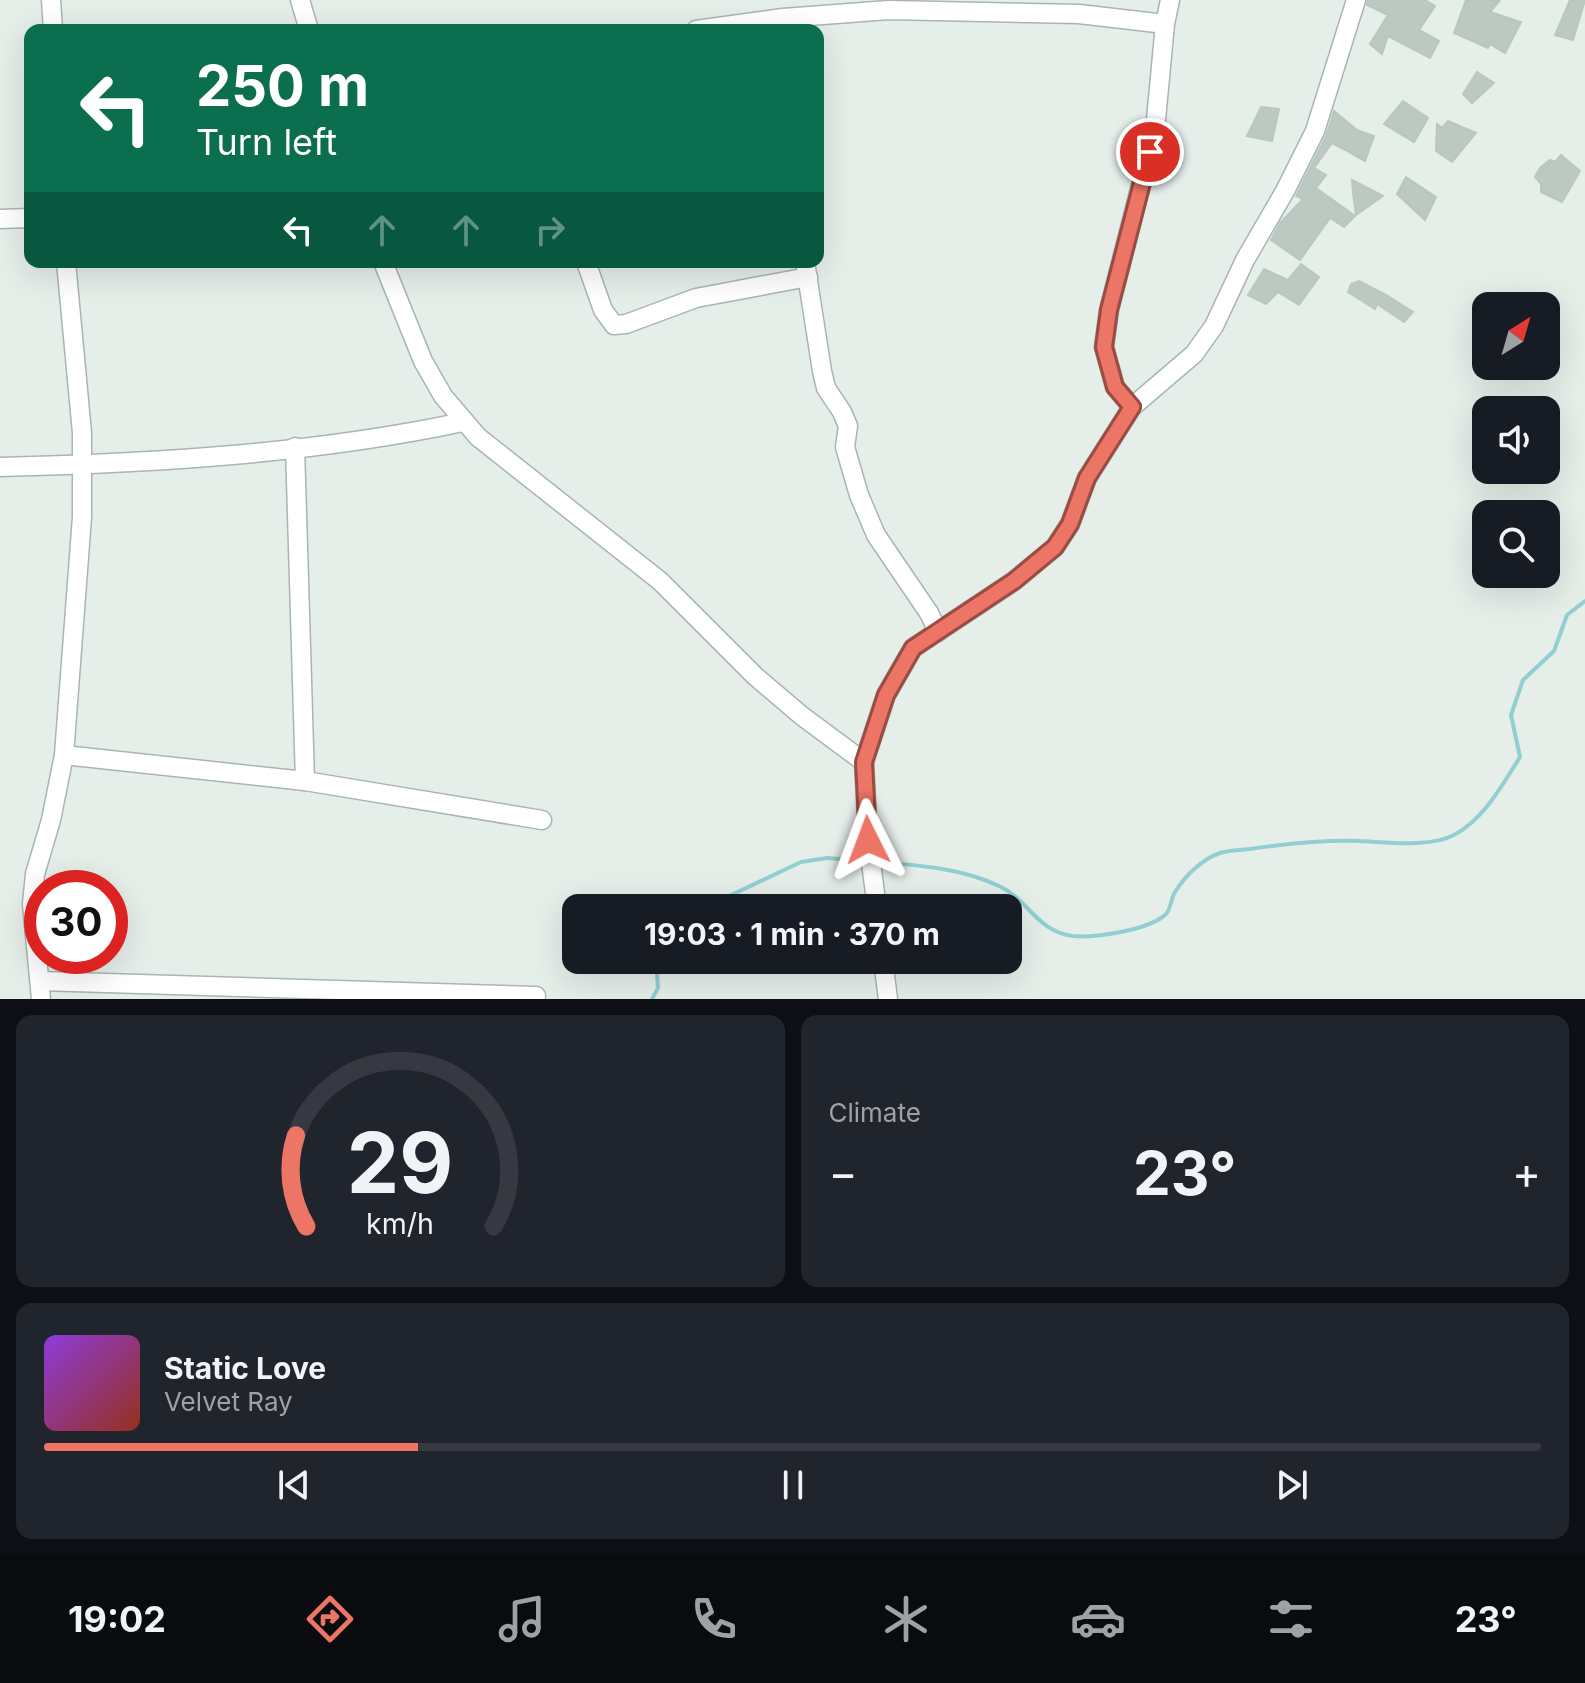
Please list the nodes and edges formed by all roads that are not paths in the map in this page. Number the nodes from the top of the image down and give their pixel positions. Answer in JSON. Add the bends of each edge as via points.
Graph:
{"nodes":[{"id":1,"x":51,"y":0,"type":"edge"},
{"id":2,"x":300,"y":0,"type":"edge"},
{"id":3,"x":1170,"y":0,"type":"edge"},
{"id":4,"x":1356,"y":0,"type":"edge"},
{"id":5,"x":784,"y":16,"type":"edge"},
{"id":6,"x":53,"y":24,"type":"edge"},
{"id":7,"x":307,"y":24,"type":"edge"},
{"id":8,"x":734,"y":24,"type":"edge"},
{"id":9,"x":1165,"y":24,"type":"junction"},
{"id":10,"x":24,"y":218,"type":"edge"},
{"id":11,"x":0,"y":219,"type":"edge"},
{"id":12,"x":67,"y":268,"type":"edge"},
{"id":13,"x":385,"y":268,"type":"edge"},
{"id":14,"x":588,"y":268,"type":"edge"},
{"id":15,"x":806,"y":269,"type":"edge"},
{"id":16,"x":1132,"y":407,"type":"junction"},
{"id":17,"x":463,"y":422,"type":"junction"},
{"id":18,"x":295,"y":447,"type":"junction"},
{"id":19,"x":82,"y":465,"type":"junction"},
{"id":20,"x":0,"y":467,"type":"edge"},
{"id":21,"x":938,"y":632,"type":"junction"},
{"id":22,"x":64,"y":755,"type":"junction"},
{"id":23,"x":864,"y":762,"type":"junction"},
{"id":24,"x":305,"y":781,"type":"junction"},
{"id":25,"x":542,"y":820,"type":"dead end"},
{"id":26,"x":875,"y":894,"type":"edge"},
{"id":27,"x":885,"y":974,"type":"edge"},
{"id":28,"x":40,"y":990,"type":"edge"},
{"id":29,"x":536,"y":996,"type":"dead end"},
{"id":30,"x":888,"y":999,"type":"edge"}],
"edges":[{"from":1,"to":6,"type":"street"},
{"from":2,"to":7,"type":"street"},
{"from":3,"to":9,"type":"street"},
{"from":4,"to":16,"type":"street","via":[[1315,131],[1214,326],[1194,354]]},
{"from":5,"to":8,"type":"street"},
{"from":5,"to":9,"type":"street","via":[[955,10],[1079,14]]},
{"from":9,"to":16,"type":"street","via":[[1155,130],[1104,347],[1115,387]]},
{"from":10,"to":11,"type":"street"},
{"from":12,"to":19,"type":"street"},
{"from":13,"to":17,"type":"street","via":[[423,361]]},
{"from":14,"to":15,"type":"street","via":[[614,325]]},
{"from":15,"to":21,"type":"street","via":[[822,371],[848,426],[845,447],[859,495],[876,535]]},
{"from":16,"to":21,"type":"street","via":[[1087,478],[1055,547]]},
{"from":17,"to":18,"type":"street"},
{"from":17,"to":23,"type":"street","via":[[660,581],[755,676]]},
{"from":18,"to":19,"type":"street"},
{"from":18,"to":24,"type":"street"},
{"from":19,"to":20,"type":"street"},
{"from":19,"to":22,"type":"street"},
{"from":21,"to":23,"type":"street","via":[[913,648],[886,695]]},
{"from":22,"to":24,"type":"street"},
{"from":22,"to":28,"type":"street","via":[[35,874],[32,904]]},
{"from":23,"to":26,"type":"street"},
{"from":24,"to":25,"type":"street"},
{"from":27,"to":30,"type":"street"},
{"from":28,"to":29,"type":"street"}]}
